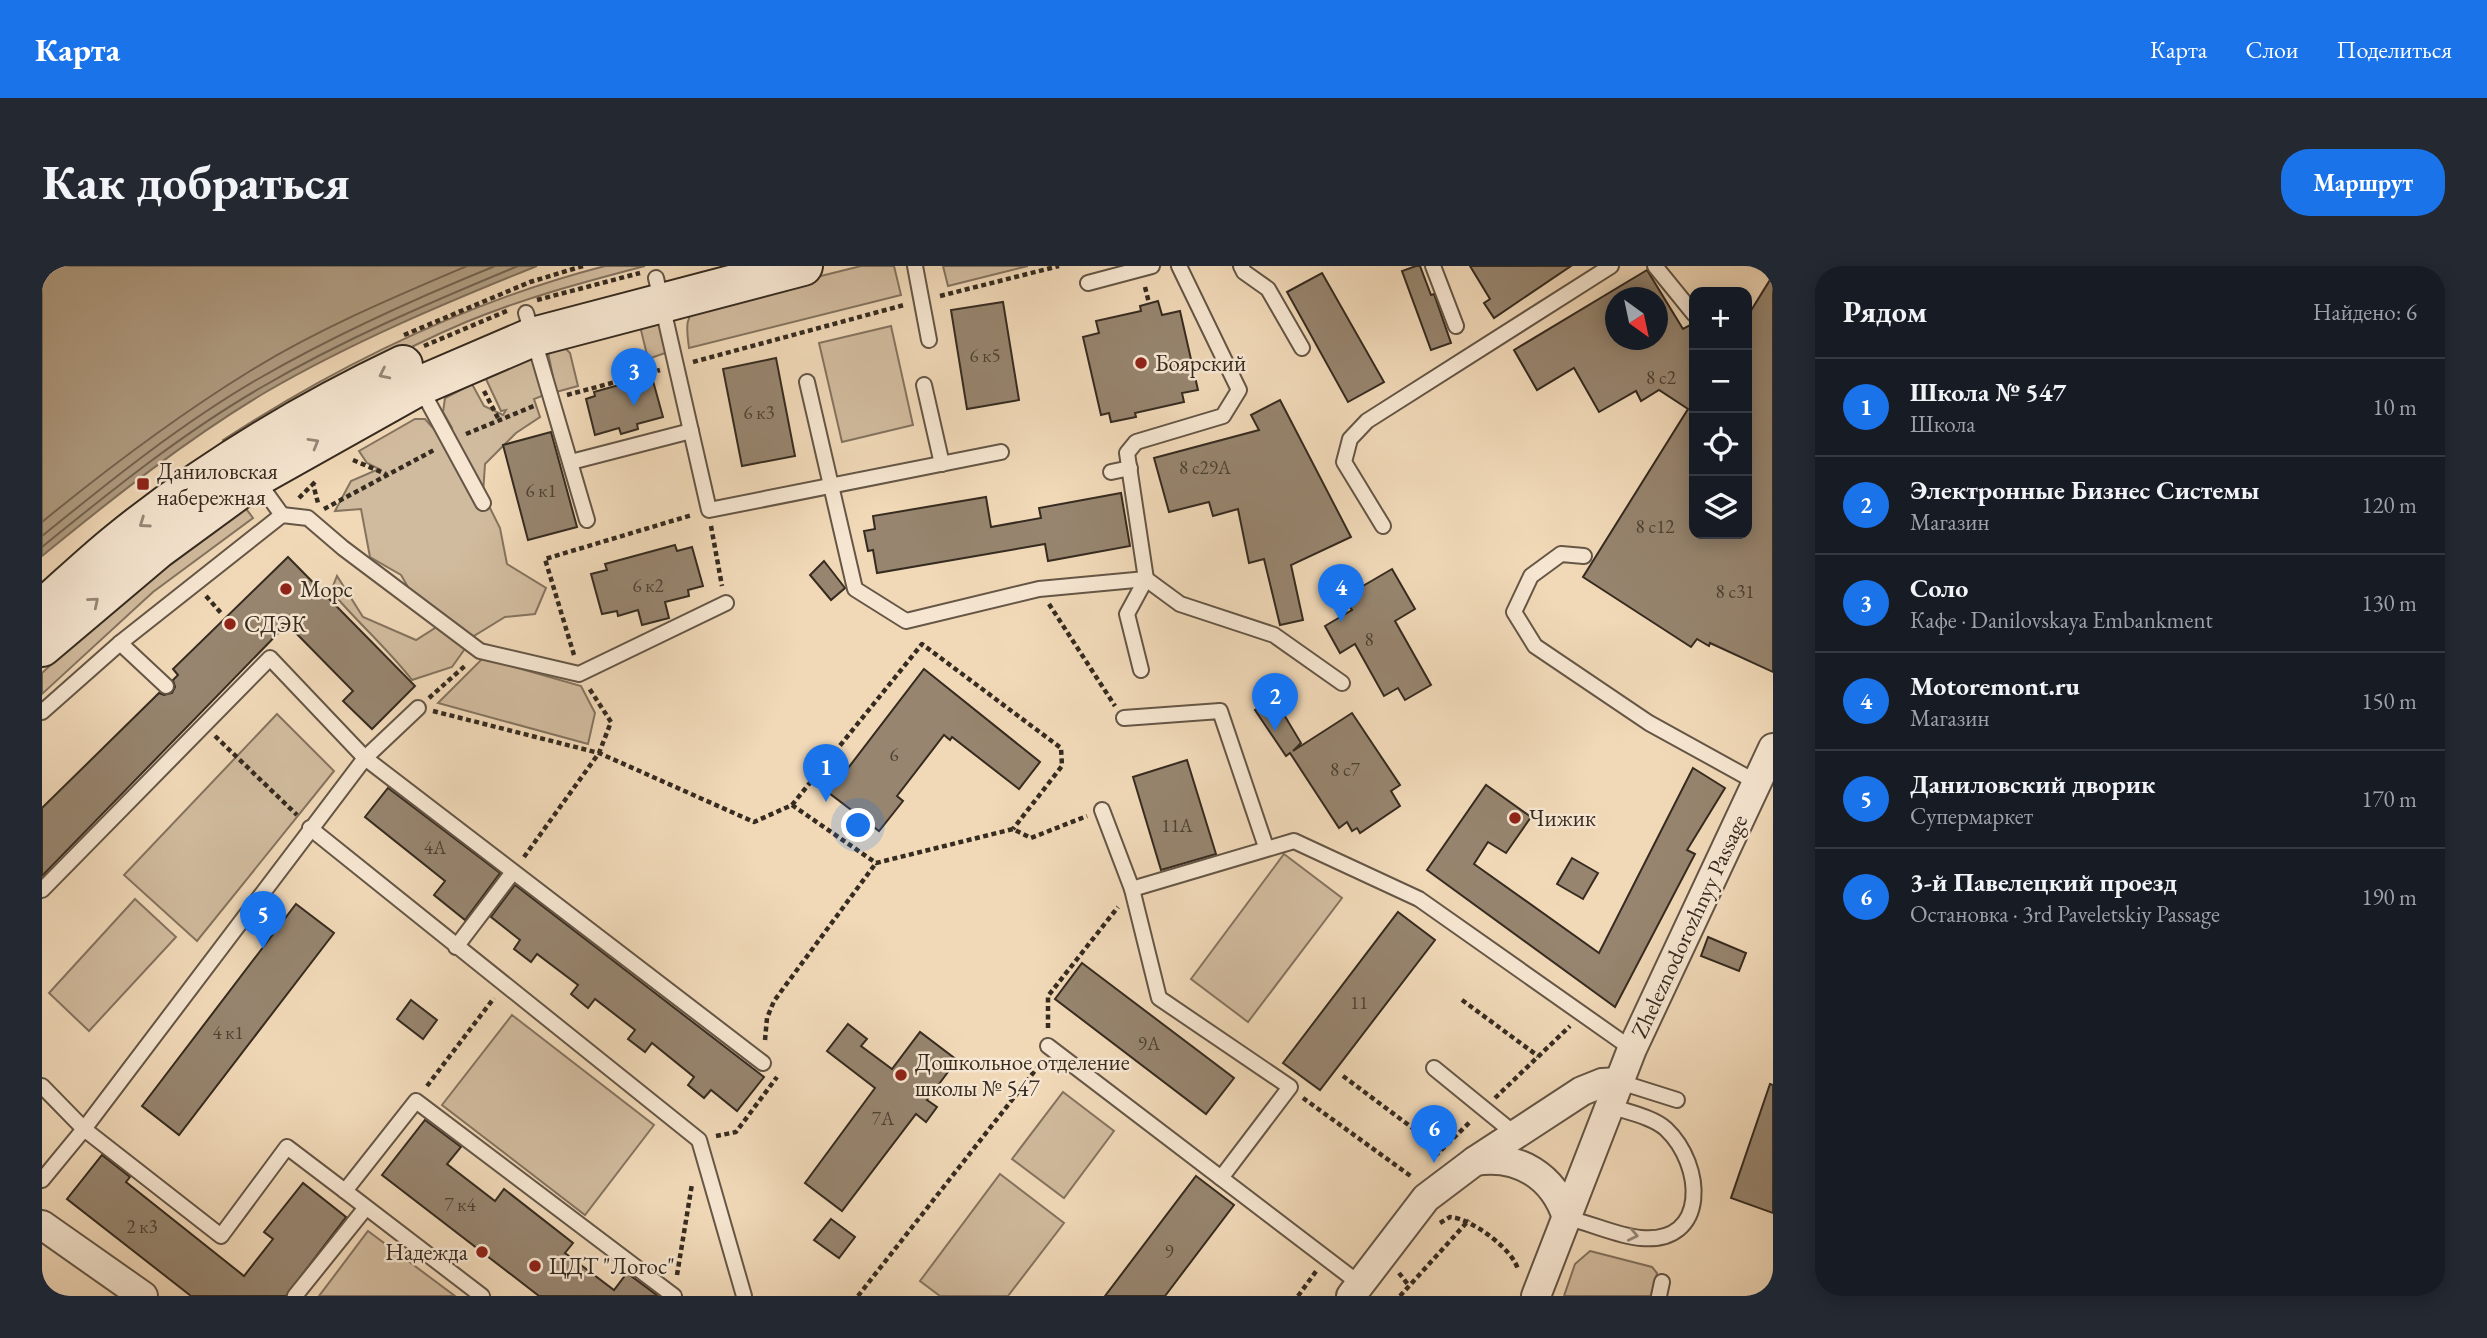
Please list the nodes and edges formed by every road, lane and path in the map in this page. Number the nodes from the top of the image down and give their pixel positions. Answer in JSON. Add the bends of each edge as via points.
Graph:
{"nodes":[{"id":1,"x":703,"y":266,"type":"edge"},
{"id":2,"x":803,"y":266,"type":"edge"},
{"id":3,"x":915,"y":266,"type":"edge"},
{"id":4,"x":1152,"y":266,"type":"edge"},
{"id":5,"x":1179,"y":266,"type":"edge"},
{"id":6,"x":1241,"y":266,"type":"edge"},
{"id":7,"x":1433,"y":266,"type":"edge"},
{"id":8,"x":1611,"y":266,"type":"edge"},
{"id":9,"x":1655,"y":266,"type":"edge"},
{"id":10,"x":1088,"y":282,"type":"dead end"},
{"id":11,"x":659,"y":289,"type":"junction"},
{"id":12,"x":1689,"y":308,"type":"edge"},
{"id":13,"x":530,"y":325,"type":"junction"},
{"id":14,"x":1456,"y":326,"type":"dead end"},
{"id":15,"x":929,"y":340,"type":"dead end"},
{"id":16,"x":1301,"y":348,"type":"dead end"},
{"id":17,"x":479,"y":381,"type":"dead end"},
{"id":18,"x":807,"y":382,"type":"dead end"},
{"id":19,"x":419,"y":386,"type":"junction"},
{"id":20,"x":924,"y":386,"type":"dead end"},
{"id":21,"x":498,"y":418,"type":"dead end"},
{"id":22,"x":691,"y":431,"type":"junction"},
{"id":23,"x":1001,"y":452,"type":"dead end"},
{"id":24,"x":571,"y":462,"type":"junction"},
{"id":25,"x":942,"y":464,"type":"junction"},
{"id":26,"x":343,"y":466,"type":"dead end"},
{"id":27,"x":1130,"y":468,"type":"junction"},
{"id":28,"x":1111,"y":472,"type":"dead end"},
{"id":29,"x":387,"y":475,"type":"dead end"},
{"id":30,"x":255,"y":478,"type":"junction"},
{"id":31,"x":323,"y":478,"type":"dead end"},
{"id":32,"x":829,"y":487,"type":"junction"},
{"id":33,"x":484,"y":503,"type":"dead end"},
{"id":34,"x":709,"y":510,"type":"junction"},
{"id":35,"x":320,"y":511,"type":"dead end"},
{"id":36,"x":282,"y":515,"type":"junction"},
{"id":37,"x":587,"y":520,"type":"dead end"},
{"id":38,"x":1383,"y":526,"type":"dead end"},
{"id":39,"x":1584,"y":556,"type":"dead end"},
{"id":40,"x":1146,"y":579,"type":"junction"},
{"id":41,"x":1040,"y":589,"type":"junction"},
{"id":42,"x":726,"y":603,"type":"joint"},
{"id":43,"x":42,"y":609,"type":"edge"},
{"id":44,"x":120,"y":643,"type":"junction"},
{"id":45,"x":42,"y":646,"type":"edge"},
{"id":46,"x":480,"y":651,"type":"junction"},
{"id":47,"x":1141,"y":670,"type":"dead end"},
{"id":48,"x":579,"y":674,"type":"junction"},
{"id":49,"x":1342,"y":683,"type":"dead end"},
{"id":50,"x":166,"y":687,"type":"dead end"},
{"id":51,"x":418,"y":708,"type":"junction"},
{"id":52,"x":42,"y":712,"type":"edge"},
{"id":53,"x":1124,"y":719,"type":"joint"},
{"id":54,"x":203,"y":724,"type":"junction"},
{"id":55,"x":1773,"y":748,"type":"edge"},
{"id":56,"x":599,"y":753,"type":"junction"},
{"id":57,"x":365,"y":758,"type":"junction"},
{"id":58,"x":1756,"y":782,"type":"junction"},
{"id":59,"x":792,"y":806,"type":"junction"},
{"id":60,"x":1102,"y":810,"type":"joint"},
{"id":61,"x":310,"y":828,"type":"junction"},
{"id":62,"x":1013,"y":829,"type":"junction"},
{"id":63,"x":1266,"y":848,"type":"junction"},
{"id":64,"x":876,"y":863,"type":"junction"},
{"id":65,"x":513,"y":872,"type":"junction"},
{"id":66,"x":1132,"y":889,"type":"junction"},
{"id":67,"x":42,"y":890,"type":"edge"},
{"id":68,"x":456,"y":947,"type":"junction"},
{"id":69,"x":504,"y":986,"type":"junction"},
{"id":70,"x":1462,"y":1000,"type":"dead end"},
{"id":71,"x":1583,"y":1014,"type":"junction"},
{"id":72,"x":1048,"y":1046,"type":"junction"},
{"id":73,"x":1632,"y":1048,"type":"junction"},
{"id":74,"x":1538,"y":1056,"type":"junction"},
{"id":75,"x":762,"y":1063,"type":"junction"},
{"id":76,"x":1434,"y":1068,"type":"dead end"},
{"id":77,"x":1343,"y":1076,"type":"dead end"},
{"id":78,"x":42,"y":1086,"type":"edge"},
{"id":79,"x":1290,"y":1087,"type":"junction"},
{"id":80,"x":1615,"y":1094,"type":"junction"},
{"id":81,"x":1677,"y":1100,"type":"dead end"},
{"id":82,"x":416,"y":1101,"type":"junction"},
{"id":83,"x":1485,"y":1107,"type":"junction"},
{"id":84,"x":84,"y":1129,"type":"junction"},
{"id":85,"x":1515,"y":1134,"type":"junction"},
{"id":86,"x":699,"y":1140,"type":"junction"},
{"id":87,"x":1442,"y":1150,"type":"junction"},
{"id":88,"x":1432,"y":1159,"type":"dead end"},
{"id":89,"x":1475,"y":1161,"type":"junction"},
{"id":90,"x":1423,"y":1168,"type":"dead end"},
{"id":91,"x":1221,"y":1178,"type":"junction"},
{"id":92,"x":1413,"y":1178,"type":"junction"},
{"id":93,"x":42,"y":1180,"type":"edge"},
{"id":94,"x":1406,"y":1187,"type":"dead end"},
{"id":95,"x":345,"y":1191,"type":"junction"},
{"id":96,"x":364,"y":1210,"type":"junction"},
{"id":97,"x":1567,"y":1217,"type":"junction"},
{"id":98,"x":1469,"y":1220,"type":"junction"},
{"id":99,"x":42,"y":1225,"type":"edge"},
{"id":100,"x":1435,"y":1226,"type":"dead end"},
{"id":101,"x":1326,"y":1259,"type":"junction"},
{"id":102,"x":1406,"y":1262,"type":"dead end"},
{"id":103,"x":1409,"y":1286,"type":"junction"},
{"id":104,"x":1527,"y":1288,"type":"edge"},
{"id":105,"x":1356,"y":1290,"type":"edge"},
{"id":106,"x":143,"y":1296,"type":"edge"},
{"id":107,"x":295,"y":1296,"type":"edge"},
{"id":108,"x":482,"y":1296,"type":"edge"},
{"id":109,"x":674,"y":1296,"type":"edge"},
{"id":110,"x":744,"y":1296,"type":"edge"},
{"id":111,"x":858,"y":1296,"type":"edge"},
{"id":112,"x":1298,"y":1296,"type":"edge"},
{"id":113,"x":1400,"y":1296,"type":"edge"}],
"edges":[{"from":1,"to":11,"type":"main road"},
{"from":2,"to":11,"type":"main road"},
{"from":3,"to":15,"type":"lane"},
{"from":4,"to":10,"type":"lane"},
{"from":5,"to":27,"type":"lane","via":[[1238,390],[1223,416],[1136,442],[1127,453]]},
{"from":6,"to":16,"type":"lane","via":[[1268,289]]},
{"from":7,"to":14,"type":"lane"},
{"from":8,"to":38,"type":"lane","via":[[1367,421],[1350,439],[1345,463]]},
{"from":9,"to":12,"type":"lane"},
{"from":11,"to":13,"type":"main road"},
{"from":11,"to":22,"type":"lane"},
{"from":13,"to":19,"type":"main road"},
{"from":13,"to":24,"type":"lane"},
{"from":13,"to":43,"type":"main road","one_way":true,"via":[[449,343],[385,373],[239,456],[118,541]]},
{"from":17,"to":21,"type":"path"},
{"from":18,"to":32,"type":"lane"},
{"from":30,"to":19,"type":"main road","one_way":true},
{"from":19,"to":33,"type":"lane"},
{"from":20,"to":25,"type":"lane"},
{"from":22,"to":24,"type":"lane"},
{"from":22,"to":34,"type":"lane"},
{"from":23,"to":25,"type":"lane"},
{"from":24,"to":37,"type":"lane"},
{"from":25,"to":32,"type":"lane"},
{"from":26,"to":29,"type":"path","via":[[353,460]]},
{"from":27,"to":28,"type":"lane"},
{"from":27,"to":40,"type":"lane"},
{"from":30,"to":36,"type":"lane"},
{"from":45,"to":30,"type":"main road","one_way":true,"via":[[158,549]]},
{"from":31,"to":35,"type":"path","via":[[313,484]]},
{"from":32,"to":34,"type":"lane"},
{"from":32,"to":41,"type":"lane","via":[[855,589],[906,621]]},
{"from":34,"to":42,"type":"path"},
{"from":34,"to":48,"type":"path","via":[[545,558]]},
{"from":36,"to":44,"type":"lane"},
{"from":36,"to":46,"type":"lane","via":[[308,518]]},
{"from":39,"to":58,"type":"lane","via":[[1561,554],[1531,576],[1514,612],[1535,646],[1649,723]]},
{"from":40,"to":41,"type":"lane"},
{"from":40,"to":47,"type":"lane","via":[[1127,614]]},
{"from":40,"to":49,"type":"lane","via":[[1180,604],[1274,635]]},
{"from":41,"to":53,"type":"path"},
{"from":42,"to":48,"type":"lane"},
{"from":44,"to":50,"type":"lane"},
{"from":44,"to":52,"type":"lane"},
{"from":46,"to":48,"type":"lane"},
{"from":46,"to":51,"type":"path"},
{"from":48,"to":56,"type":"path","via":[[611,722]]},
{"from":51,"to":56,"type":"path"},
{"from":51,"to":57,"type":"lane"},
{"from":53,"to":63,"type":"lane","via":[[1220,711]]},
{"from":54,"to":57,"type":"lane","via":[[270,659]]},
{"from":54,"to":61,"type":"path"},
{"from":54,"to":67,"type":"lane"},
{"from":55,"to":58,"type":"street","name":"Zheleznodorozhnyy Passage"},
{"from":56,"to":59,"type":"path","via":[[754,822]]},
{"from":56,"to":65,"type":"path"},
{"from":57,"to":61,"type":"lane"},
{"from":57,"to":65,"type":"lane"},
{"from":58,"to":73,"type":"street","name":"Zheleznodorozhnyy Passage"},
{"from":59,"to":62,"type":"path","via":[[922,644],[1061,748],[1062,766]]},
{"from":59,"to":64,"type":"path"},
{"from":60,"to":62,"type":"path","via":[[1031,838]]},
{"from":60,"to":66,"type":"lane"},
{"from":61,"to":68,"type":"lane"},
{"from":61,"to":84,"type":"lane"},
{"from":62,"to":64,"type":"path"},
{"from":63,"to":66,"type":"lane"},
{"from":63,"to":71,"type":"lane","via":[[1294,841],[1419,899]]},
{"from":64,"to":75,"type":"path","via":[[774,1001],[767,1017]]},
{"from":65,"to":68,"type":"lane"},
{"from":65,"to":75,"type":"lane"},
{"from":66,"to":72,"type":"path","via":[[1048,996]]},
{"from":66,"to":79,"type":"lane","via":[[1159,998]]},
{"from":68,"to":69,"type":"lane"},
{"from":69,"to":82,"type":"path"},
{"from":69,"to":86,"type":"lane"},
{"from":70,"to":74,"type":"path"},
{"from":71,"to":73,"type":"lane"},
{"from":71,"to":74,"type":"path"},
{"from":72,"to":91,"type":"lane"},
{"from":72,"to":111,"type":"path","via":[[1037,1072]]},
{"from":73,"to":80,"type":"street","name":"Zheleznodorozhnyy Passage"},
{"from":74,"to":83,"type":"path"},
{"from":75,"to":86,"type":"path","via":[[777,1077],[736,1132]]},
{"from":76,"to":83,"type":"lane"},
{"from":77,"to":87,"type":"path"},
{"from":78,"to":84,"type":"lane"},
{"from":79,"to":91,"type":"lane"},
{"from":79,"to":92,"type":"path"},
{"from":80,"to":81,"type":"lane"},
{"from":80,"to":85,"type":"street","via":[[1602,1083],[1582,1091]]},
{"from":80,"to":97,"type":"street","name":"Zheleznodorozhnyy Passage"},
{"from":97,"to":80,"type":"lane","one_way":true,"via":[[1642,1238],[1684,1224],[1695,1199],[1693,1171],[1681,1146],[1663,1126]]},
{"from":82,"to":95,"type":"lane"},
{"from":82,"to":109,"type":"lane"},
{"from":83,"to":85,"type":"lane"},
{"from":83,"to":87,"type":"path"},
{"from":84,"to":93,"type":"lane"},
{"from":84,"to":95,"type":"lane","via":[[221,1236],[287,1147]]},
{"from":85,"to":89,"type":"street"},
{"from":86,"to":109,"type":"path"},
{"from":86,"to":110,"type":"lane"},
{"from":87,"to":88,"type":"path"},
{"from":89,"to":97,"type":"street","via":[[1508,1160],[1524,1166],[1553,1188]]},
{"from":89,"to":105,"type":"street","via":[[1426,1198]]},
{"from":90,"to":92,"type":"path"},
{"from":91,"to":101,"type":"lane"},
{"from":92,"to":94,"type":"path"},
{"from":95,"to":96,"type":"lane"},
{"from":96,"to":107,"type":"lane"},
{"from":96,"to":108,"type":"lane"},
{"from":97,"to":104,"type":"street","name":"Zheleznodorozhnyy Passage"},
{"from":98,"to":100,"type":"path","via":[[1450,1217]]},
{"from":98,"to":103,"type":"path"},
{"from":98,"to":104,"type":"path","via":[[1514,1258]]},
{"from":99,"to":106,"type":"street"},
{"from":101,"to":105,"type":"lane"},
{"from":101,"to":112,"type":"path"},
{"from":102,"to":103,"type":"path","via":[[1398,1271]]},
{"from":103,"to":113,"type":"path"}]}
